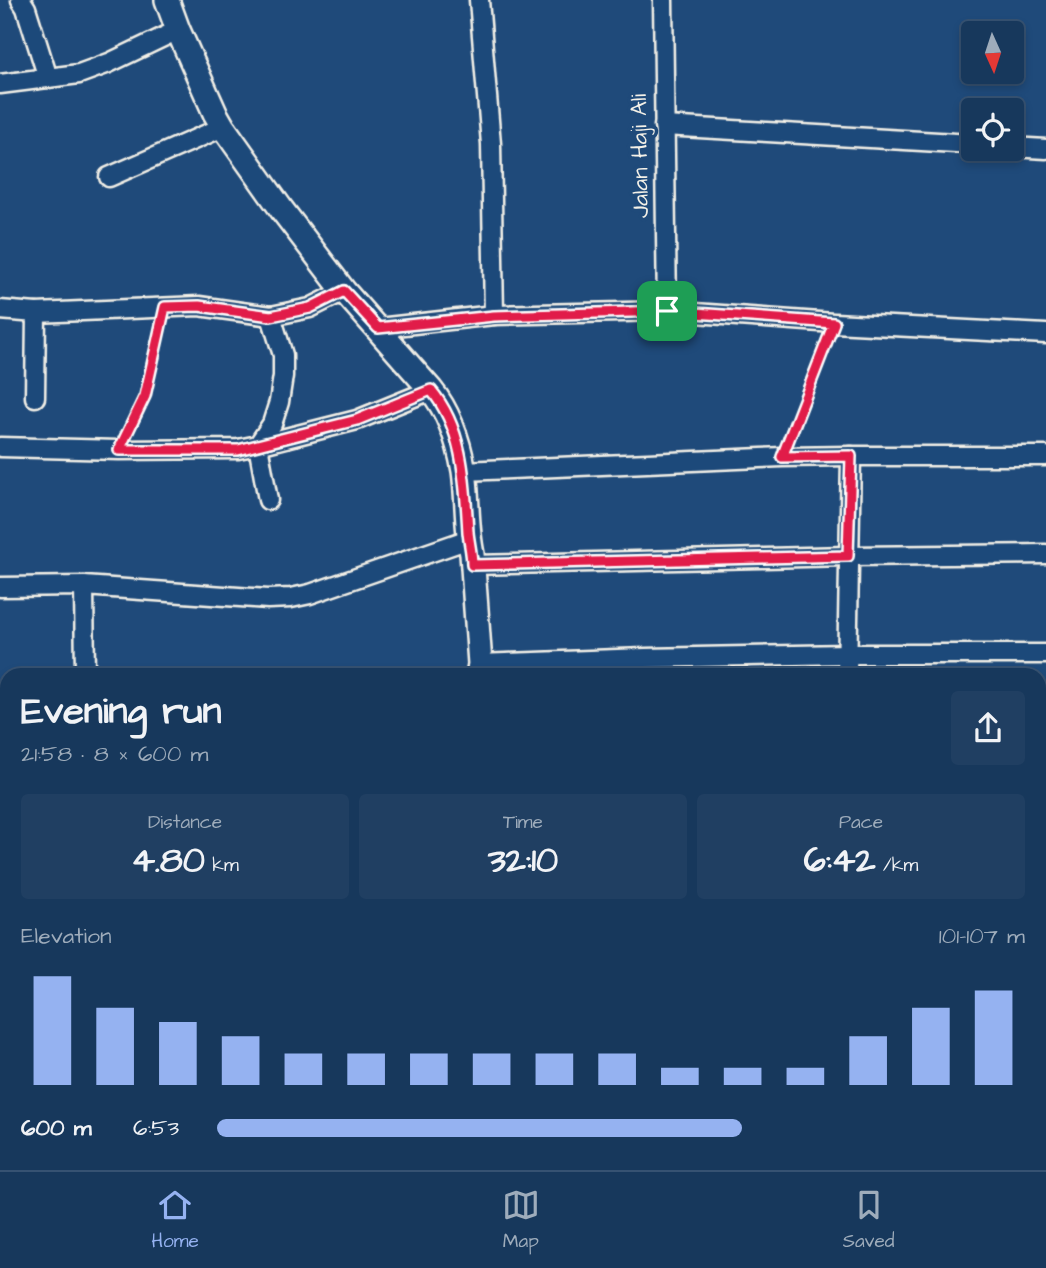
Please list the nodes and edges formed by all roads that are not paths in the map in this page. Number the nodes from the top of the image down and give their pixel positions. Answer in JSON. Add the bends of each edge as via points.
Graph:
{"nodes":[{"id":1,"x":21,"y":0,"type":"edge"},
{"id":2,"x":167,"y":0,"type":"edge"},
{"id":3,"x":480,"y":0,"type":"edge"},
{"id":4,"x":663,"y":0,"type":"edge"},
{"id":5,"x":178,"y":30,"type":"junction"},
{"id":6,"x":48,"y":78,"type":"junction"},
{"id":7,"x":0,"y":84,"type":"edge"},
{"id":8,"x":664,"y":126,"type":"junction"},
{"id":9,"x":223,"y":127,"type":"junction"},
{"id":10,"x":961,"y":143,"type":"edge"},
{"id":11,"x":1024,"y":148,"type":"edge"},
{"id":12,"x":1046,"y":149,"type":"edge"},
{"id":13,"x":109,"y":177,"type":"dead end"},
{"id":14,"x":344,"y":291,"type":"junction"},
{"id":15,"x":0,"y":310,"type":"edge"},
{"id":16,"x":667,"y":311,"type":"junction"},
{"id":17,"x":36,"y":313,"type":"junction"},
{"id":18,"x":271,"y":316,"type":"junction"},
{"id":19,"x":494,"y":316,"type":"junction"},
{"id":20,"x":378,"y":328,"type":"junction"},
{"id":21,"x":1046,"y":334,"type":"edge"},
{"id":22,"x":431,"y":390,"type":"junction"},
{"id":23,"x":35,"y":397,"type":"dead end"},
{"id":24,"x":258,"y":445,"type":"junction"},
{"id":25,"x":0,"y":447,"type":"edge"},
{"id":26,"x":851,"y":456,"type":"junction"},
{"id":27,"x":1046,"y":456,"type":"edge"},
{"id":28,"x":464,"y":471,"type":"junction"},
{"id":29,"x":268,"y":500,"type":"dead end"},
{"id":30,"x":469,"y":539,"type":"junction"},
{"id":31,"x":1046,"y":554,"type":"edge"},
{"id":32,"x":848,"y":556,"type":"junction"},
{"id":33,"x":472,"y":565,"type":"junction"},
{"id":34,"x":84,"y":586,"type":"junction"},
{"id":35,"x":0,"y":587,"type":"edge"},
{"id":36,"x":848,"y":654,"type":"junction"},
{"id":37,"x":1046,"y":654,"type":"edge"},
{"id":38,"x":85,"y":668,"type":"edge"},
{"id":39,"x":479,"y":668,"type":"edge"},
{"id":40,"x":507,"y":668,"type":"edge"},
{"id":41,"x":847,"y":668,"type":"edge"}],
"edges":[{"from":1,"to":6,"type":"street"},
{"from":2,"to":5,"type":"street"},
{"from":3,"to":19,"type":"street","via":[[491,144]]},
{"from":4,"to":8,"type":"street","name":"Jalan Haji Ali"},
{"from":5,"to":6,"type":"street","via":[[109,64]]},
{"from":5,"to":9,"type":"street"},
{"from":6,"to":7,"type":"street"},
{"from":8,"to":10,"type":"street"},
{"from":8,"to":16,"type":"street","name":"Jalan Haji Ali"},
{"from":9,"to":13,"type":"street"},
{"from":9,"to":14,"type":"street"},
{"from":11,"to":12,"type":"street"},
{"from":14,"to":18,"type":"street","via":[[310,308]]},
{"from":14,"to":20,"type":"street"},
{"from":15,"to":17,"type":"street"},
{"from":16,"to":19,"type":"street"},
{"from":16,"to":21,"type":"street"},
{"from":17,"to":18,"type":"street","via":[[199,306]]},
{"from":17,"to":23,"type":"street"},
{"from":18,"to":24,"type":"street","via":[[284,376],[272,424]]},
{"from":19,"to":20,"type":"street"},
{"from":20,"to":22,"type":"street"},
{"from":22,"to":24,"type":"street","via":[[357,420]]},
{"from":22,"to":28,"type":"street","via":[[448,416]]},
{"from":24,"to":25,"type":"street","via":[[238,450]]},
{"from":24,"to":29,"type":"street"},
{"from":26,"to":27,"type":"street"},
{"from":26,"to":28,"type":"street"},
{"from":26,"to":32,"type":"street"},
{"from":28,"to":30,"type":"street"},
{"from":30,"to":33,"type":"street"},
{"from":30,"to":34,"type":"street","via":[[291,598]]},
{"from":31,"to":32,"type":"street"},
{"from":32,"to":33,"type":"street"},
{"from":32,"to":36,"type":"street"},
{"from":33,"to":39,"type":"street"},
{"from":34,"to":35,"type":"street"},
{"from":34,"to":38,"type":"street"},
{"from":36,"to":37,"type":"street"},
{"from":36,"to":40,"type":"street","via":[[645,658]]},
{"from":36,"to":41,"type":"street"}]}
